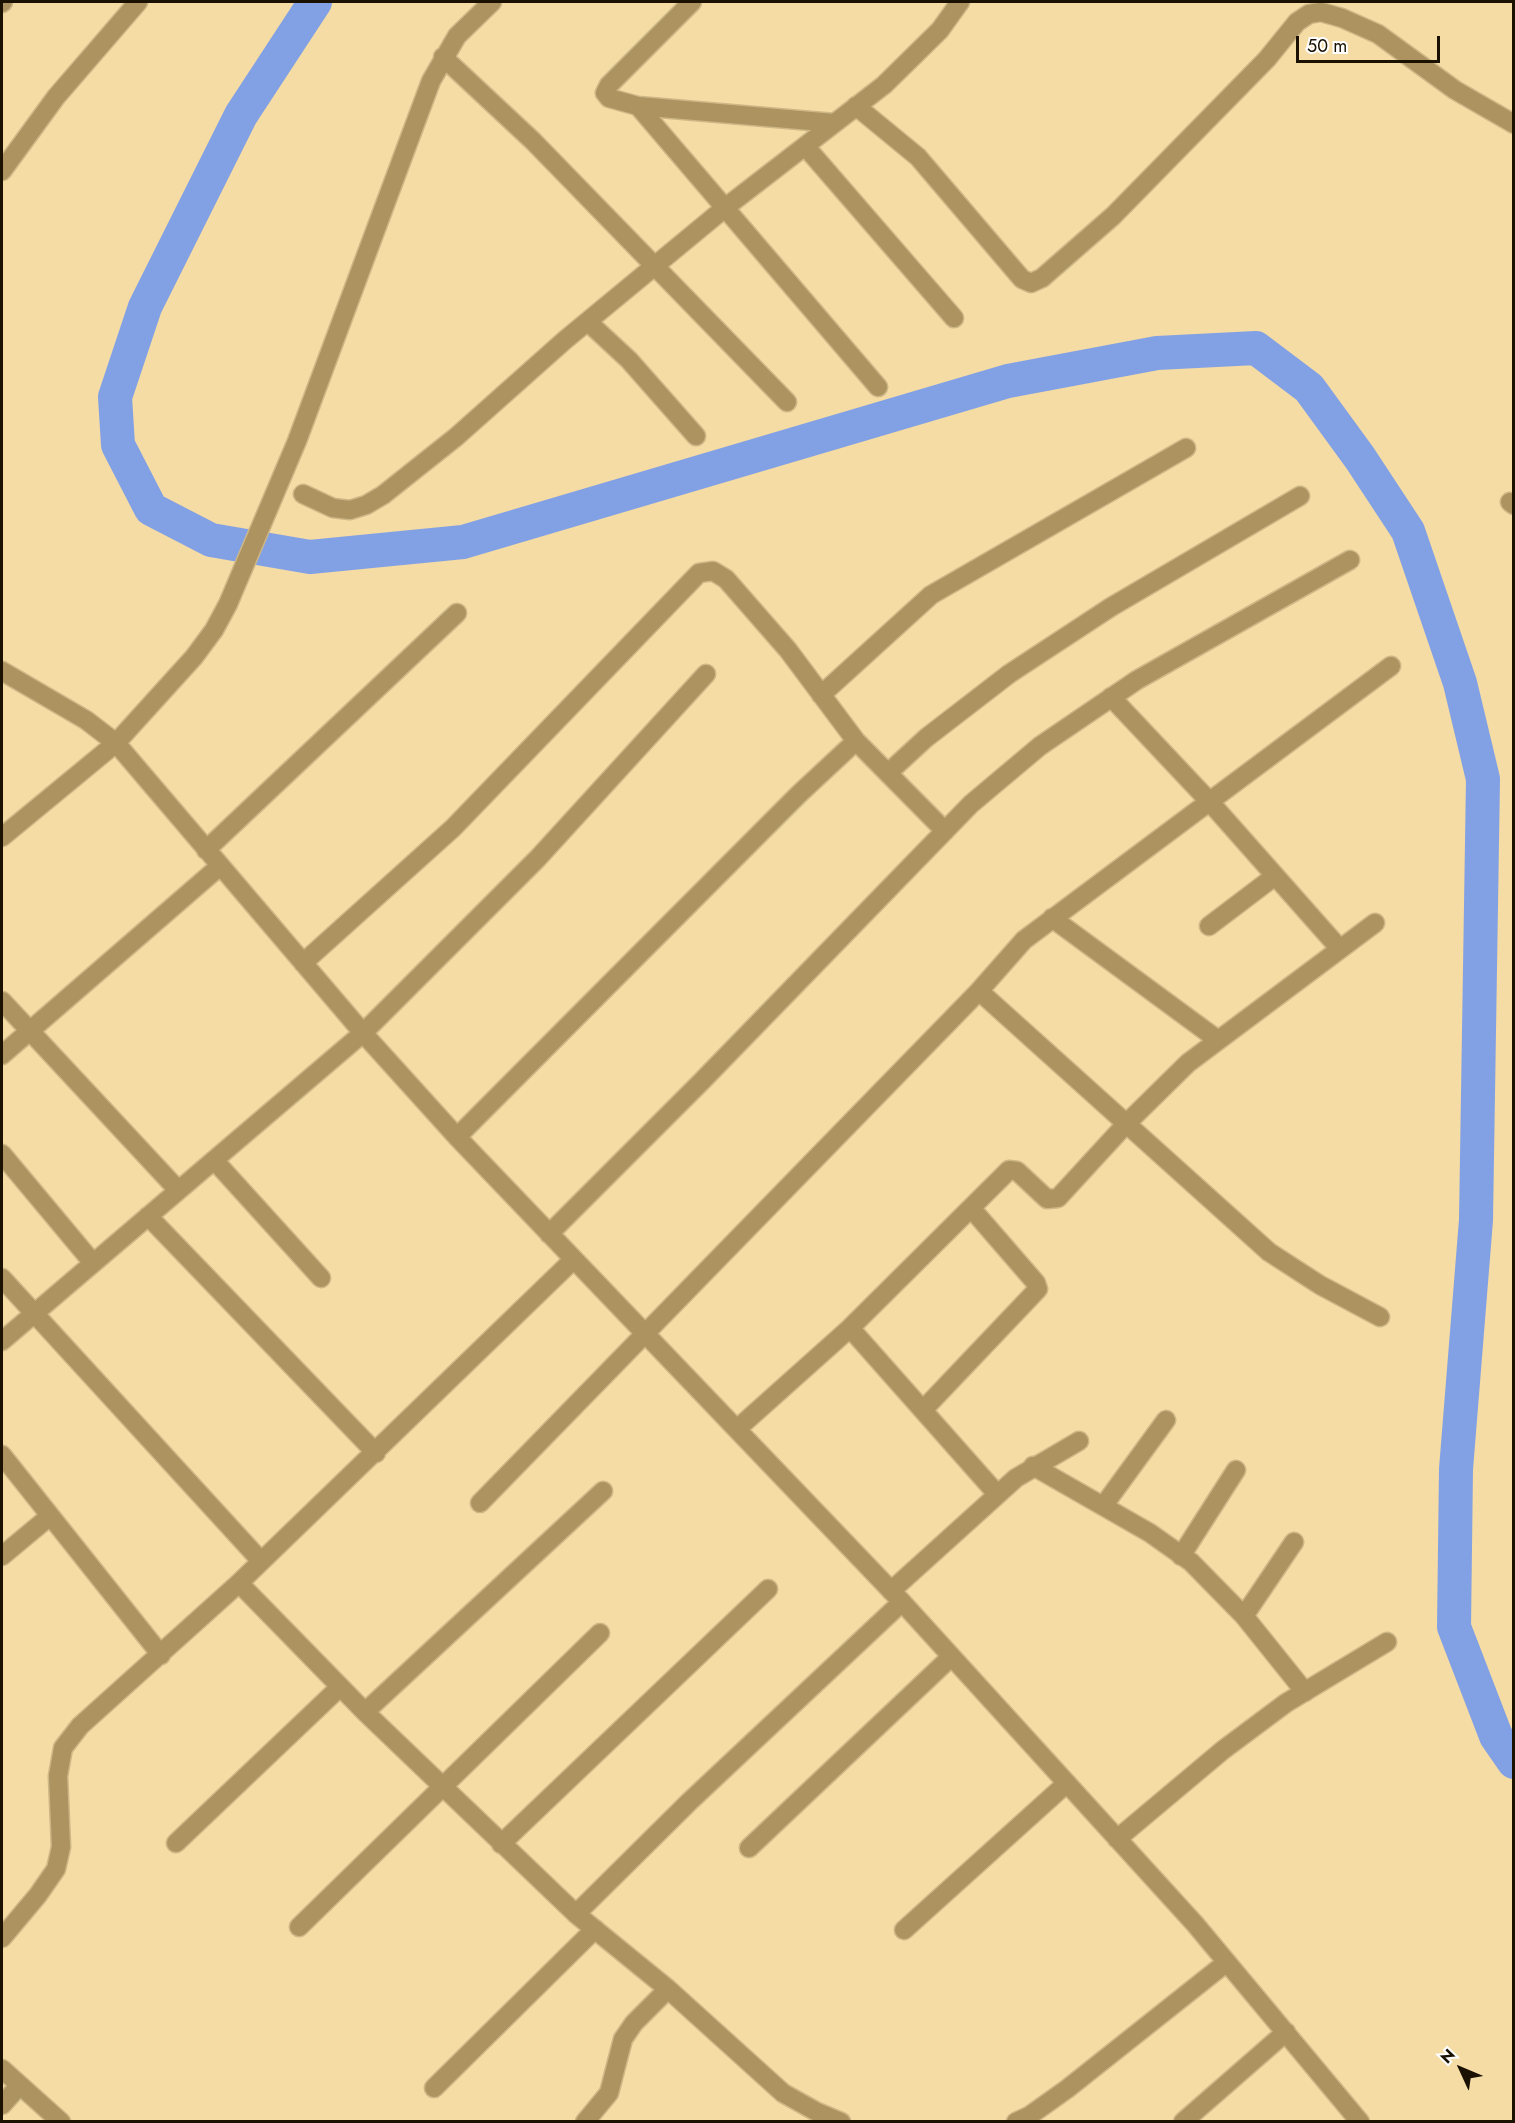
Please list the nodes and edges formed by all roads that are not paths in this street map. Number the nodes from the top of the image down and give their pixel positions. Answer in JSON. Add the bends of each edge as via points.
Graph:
{"nodes":[{"id":1,"x":138,"y":2,"type":"edge"},
{"id":2,"x":492,"y":2,"type":"edge"},
{"id":3,"x":692,"y":2,"type":"edge"},
{"id":4,"x":960,"y":2,"type":"edge"},
{"id":5,"x":443,"y":57,"type":"junction"},
{"id":6,"x":638,"y":106,"type":"junction"},
{"id":7,"x":856,"y":106,"type":"junction"},
{"id":8,"x":834,"y":123,"type":"junction"},
{"id":9,"x":1514,"y":124,"type":"edge"},
{"id":10,"x":804,"y":146,"type":"junction"},
{"id":11,"x":2,"y":169,"type":"edge"},
{"id":12,"x":726,"y":207,"type":"junction"},
{"id":13,"x":655,"y":266,"type":"junction"},
{"id":14,"x":954,"y":318,"type":"dead end"},
{"id":15,"x":588,"y":322,"type":"junction"},
{"id":16,"x":878,"y":387,"type":"dead end"},
{"id":17,"x":787,"y":402,"type":"dead end"},
{"id":18,"x":696,"y":436,"type":"dead end"},
{"id":19,"x":1186,"y":448,"type":"dead end"},
{"id":20,"x":303,"y":494,"type":"dead end"},
{"id":21,"x":1300,"y":496,"type":"dead end"},
{"id":22,"x":1350,"y":560,"type":"dead end"},
{"id":23,"x":457,"y":613,"type":"dead end"},
{"id":24,"x":1391,"y":666,"type":"dead end"},
{"id":25,"x":2,"y":671,"type":"edge"},
{"id":26,"x":706,"y":674,"type":"dead end"},
{"id":27,"x":821,"y":695,"type":"junction"},
{"id":28,"x":1111,"y":697,"type":"junction"},
{"id":29,"x":856,"y":741,"type":"junction"},
{"id":30,"x":116,"y":743,"type":"junction"},
{"id":31,"x":888,"y":773,"type":"junction"},
{"id":32,"x":1209,"y":801,"type":"junction"},
{"id":33,"x":945,"y":831,"type":"junction"},
{"id":34,"x":2,"y":837,"type":"edge"},
{"id":35,"x":206,"y":850,"type":"junction"},
{"id":36,"x":220,"y":866,"type":"junction"},
{"id":37,"x":1275,"y":876,"type":"junction"},
{"id":38,"x":1052,"y":918,"type":"junction"},
{"id":39,"x":1375,"y":923,"type":"dead end"},
{"id":40,"x":1209,"y":926,"type":"dead end"},
{"id":41,"x":1340,"y":949,"type":"junction"},
{"id":42,"x":303,"y":963,"type":"junction"},
{"id":43,"x":979,"y":991,"type":"junction"},
{"id":44,"x":2,"y":1001,"type":"edge"},
{"id":45,"x":29,"y":1029,"type":"junction"},
{"id":46,"x":363,"y":1033,"type":"junction"},
{"id":47,"x":1218,"y":1040,"type":"junction"},
{"id":48,"x":2,"y":1055,"type":"edge"},
{"id":49,"x":1126,"y":1124,"type":"junction"},
{"id":50,"x":457,"y":1137,"type":"junction"},
{"id":51,"x":2,"y":1154,"type":"edge"},
{"id":52,"x":214,"y":1160,"type":"junction"},
{"id":53,"x":178,"y":1190,"type":"junction"},
{"id":54,"x":971,"y":1208,"type":"junction"},
{"id":55,"x":148,"y":1216,"type":"junction"},
{"id":56,"x":549,"y":1234,"type":"junction"},
{"id":57,"x":573,"y":1260,"type":"junction"},
{"id":58,"x":93,"y":1263,"type":"junction"},
{"id":59,"x":2,"y":1278,"type":"edge"},
{"id":60,"x":321,"y":1278,"type":"dead end"},
{"id":61,"x":33,"y":1313,"type":"junction"},
{"id":62,"x":1380,"y":1317,"type":"dead end"},
{"id":63,"x":850,"y":1328,"type":"junction"},
{"id":64,"x":645,"y":1336,"type":"junction"},
{"id":65,"x":2,"y":1341,"type":"edge"},
{"id":66,"x":923,"y":1410,"type":"junction"},
{"id":67,"x":1166,"y":1420,"type":"dead end"},
{"id":68,"x":737,"y":1429,"type":"junction"},
{"id":69,"x":1079,"y":1441,"type":"dead end"},
{"id":70,"x":376,"y":1453,"type":"junction"},
{"id":71,"x":2,"y":1455,"type":"edge"},
{"id":72,"x":1033,"y":1466,"type":"junction"},
{"id":73,"x":1236,"y":1470,"type":"dead end"},
{"id":74,"x":603,"y":1491,"type":"dead end"},
{"id":75,"x":997,"y":1494,"type":"junction"},
{"id":76,"x":480,"y":1503,"type":"dead end"},
{"id":77,"x":1104,"y":1505,"type":"junction"},
{"id":78,"x":50,"y":1516,"type":"junction"},
{"id":79,"x":1294,"y":1542,"type":"dead end"},
{"id":80,"x":1181,"y":1556,"type":"junction"},
{"id":81,"x":2,"y":1557,"type":"edge"},
{"id":82,"x":261,"y":1561,"type":"junction"},
{"id":83,"x":240,"y":1582,"type":"junction"},
{"id":84,"x":768,"y":1589,"type":"dead end"},
{"id":85,"x":896,"y":1597,"type":"junction"},
{"id":86,"x":1244,"y":1616,"type":"junction"},
{"id":87,"x":600,"y":1633,"type":"dead end"},
{"id":88,"x":1387,"y":1642,"type":"dead end"},
{"id":89,"x":161,"y":1655,"type":"junction"},
{"id":90,"x":951,"y":1657,"type":"junction"},
{"id":91,"x":340,"y":1687,"type":"junction"},
{"id":92,"x":1305,"y":1692,"type":"junction"},
{"id":93,"x":365,"y":1712,"type":"junction"},
{"id":94,"x":1066,"y":1783,"type":"junction"},
{"id":95,"x":441,"y":1787,"type":"junction"},
{"id":96,"x":1117,"y":1839,"type":"junction"},
{"id":97,"x":176,"y":1843,"type":"dead end"},
{"id":98,"x":501,"y":1844,"type":"junction"},
{"id":99,"x":749,"y":1848,"type":"dead end"},
{"id":100,"x":576,"y":1914,"type":"junction"},
{"id":101,"x":299,"y":1927,"type":"dead end"},
{"id":102,"x":595,"y":1929,"type":"junction"},
{"id":103,"x":904,"y":1930,"type":"dead end"},
{"id":104,"x":2,"y":1938,"type":"edge"},
{"id":105,"x":1227,"y":1962,"type":"junction"},
{"id":106,"x":669,"y":1989,"type":"junction"},
{"id":107,"x":1286,"y":2032,"type":"junction"},
{"id":108,"x":2,"y":2069,"type":"edge"},
{"id":109,"x":20,"y":2086,"type":"junction"},
{"id":110,"x":435,"y":2088,"type":"dead end"},
{"id":111,"x":2,"y":2105,"type":"edge"},
{"id":112,"x":61,"y":2121,"type":"edge"},
{"id":113,"x":585,"y":2121,"type":"edge"},
{"id":114,"x":841,"y":2121,"type":"edge"},
{"id":115,"x":1016,"y":2121,"type":"edge"},
{"id":116,"x":1183,"y":2121,"type":"edge"},
{"id":117,"x":1360,"y":2121,"type":"edge"}],
"edges":[{"from":1,"to":11,"type":"street","via":[[56,97]]},
{"from":2,"to":5,"type":"street","via":[[457,36]]},
{"from":3,"to":6,"type":"street","via":[[605,93],[609,98]]},
{"from":4,"to":7,"type":"street","via":[[918,53]]},
{"from":5,"to":13,"type":"street","via":[[533,141]]},
{"from":5,"to":30,"type":"street","via":[[297,441],[228,604],[194,657]]},
{"from":6,"to":8,"type":"street"},
{"from":6,"to":12,"type":"street"},
{"from":7,"to":8,"type":"street"},
{"from":7,"to":9,"type":"street","via":[[918,157],[1022,279],[1031,283],[1042,278],[1113,216],[1260,66],[1297,22],[1309,14],[1321,12],[1342,18],[1378,34],[1455,90]]},
{"from":8,"to":10,"type":"street"},
{"from":10,"to":12,"type":"street"},
{"from":10,"to":14,"type":"street"},
{"from":12,"to":13,"type":"street"},
{"from":12,"to":16,"type":"street"},
{"from":13,"to":15,"type":"street"},
{"from":13,"to":17,"type":"street"},
{"from":15,"to":18,"type":"street","via":[[629,360]]},
{"from":15,"to":20,"type":"street","via":[[456,437],[366,505],[350,510],[333,508]]},
{"from":19,"to":27,"type":"street","via":[[931,594]]},
{"from":21,"to":31,"type":"street","via":[[1111,607],[1009,674],[926,738]]},
{"from":22,"to":28,"type":"street"},
{"from":23,"to":35,"type":"street"},
{"from":24,"to":32,"type":"street"},
{"from":25,"to":30,"type":"street","via":[[86,720]]},
{"from":26,"to":46,"type":"street","via":[[538,858]]},
{"from":27,"to":29,"type":"street"},
{"from":27,"to":42,"type":"street","via":[[726,579],[713,571],[699,573],[453,828]]},
{"from":28,"to":32,"type":"street"},
{"from":28,"to":33,"type":"street","via":[[1040,746]]},
{"from":29,"to":31,"type":"street"},
{"from":29,"to":50,"type":"street"},
{"from":30,"to":34,"type":"street"},
{"from":30,"to":35,"type":"street"},
{"from":31,"to":33,"type":"street"},
{"from":32,"to":37,"type":"street"},
{"from":32,"to":38,"type":"street"},
{"from":33,"to":56,"type":"street"},
{"from":35,"to":36,"type":"street"},
{"from":36,"to":42,"type":"street"},
{"from":36,"to":45,"type":"street"},
{"from":37,"to":40,"type":"street"},
{"from":37,"to":41,"type":"street"},
{"from":38,"to":43,"type":"street","via":[[1024,940]]},
{"from":38,"to":47,"type":"street"},
{"from":39,"to":41,"type":"street"},
{"from":41,"to":47,"type":"street"},
{"from":42,"to":46,"type":"street"},
{"from":43,"to":49,"type":"street"},
{"from":43,"to":64,"type":"street"},
{"from":44,"to":45,"type":"street"},
{"from":45,"to":48,"type":"street"},
{"from":45,"to":53,"type":"street"},
{"from":46,"to":50,"type":"street"},
{"from":46,"to":52,"type":"street"},
{"from":47,"to":49,"type":"street","via":[[1188,1063]]},
{"from":49,"to":54,"type":"street","via":[[1058,1198],[1047,1199],[1013,1168]]},
{"from":49,"to":62,"type":"street","via":[[1269,1252]]},
{"from":50,"to":56,"type":"street"},
{"from":51,"to":58,"type":"street"},
{"from":52,"to":53,"type":"street"},
{"from":52,"to":60,"type":"street"},
{"from":53,"to":55,"type":"street"},
{"from":54,"to":63,"type":"street"},
{"from":54,"to":66,"type":"street","via":[[1038,1289]]},
{"from":55,"to":58,"type":"street"},
{"from":55,"to":70,"type":"street"},
{"from":56,"to":57,"type":"street"},
{"from":57,"to":64,"type":"street"},
{"from":57,"to":70,"type":"street"},
{"from":58,"to":61,"type":"street"},
{"from":59,"to":61,"type":"street"},
{"from":61,"to":65,"type":"street"},
{"from":61,"to":82,"type":"street"},
{"from":63,"to":66,"type":"street"},
{"from":63,"to":68,"type":"street"},
{"from":64,"to":68,"type":"street"},
{"from":64,"to":76,"type":"street"},
{"from":66,"to":75,"type":"street"},
{"from":67,"to":77,"type":"street"},
{"from":68,"to":85,"type":"street"},
{"from":69,"to":72,"type":"street"},
{"from":70,"to":82,"type":"street"},
{"from":71,"to":78,"type":"street"},
{"from":72,"to":75,"type":"street"},
{"from":72,"to":77,"type":"street"},
{"from":73,"to":80,"type":"street"},
{"from":74,"to":93,"type":"street"},
{"from":75,"to":85,"type":"street"},
{"from":77,"to":80,"type":"street"},
{"from":78,"to":81,"type":"street"},
{"from":78,"to":89,"type":"street"},
{"from":79,"to":86,"type":"street"},
{"from":80,"to":86,"type":"street"},
{"from":82,"to":83,"type":"street"},
{"from":83,"to":89,"type":"street"},
{"from":83,"to":91,"type":"street"},
{"from":84,"to":98,"type":"street"},
{"from":85,"to":90,"type":"street"},
{"from":85,"to":100,"type":"street"},
{"from":86,"to":92,"type":"street"},
{"from":87,"to":95,"type":"street"},
{"from":88,"to":92,"type":"street"},
{"from":89,"to":104,"type":"street","via":[[80,1726],[63,1748],[58,1776],[61,1847],[56,1869]]},
{"from":90,"to":94,"type":"street"},
{"from":90,"to":99,"type":"street"},
{"from":91,"to":93,"type":"street"},
{"from":91,"to":97,"type":"street"},
{"from":92,"to":96,"type":"street","via":[[1223,1750]]},
{"from":93,"to":95,"type":"street"},
{"from":94,"to":96,"type":"street"},
{"from":94,"to":103,"type":"street"},
{"from":95,"to":98,"type":"street"},
{"from":95,"to":101,"type":"street"},
{"from":96,"to":105,"type":"street"},
{"from":98,"to":100,"type":"street"},
{"from":100,"to":102,"type":"street"},
{"from":102,"to":106,"type":"street"},
{"from":102,"to":110,"type":"street"},
{"from":105,"to":107,"type":"street"},
{"from":105,"to":115,"type":"street","via":[[1067,2089]]},
{"from":106,"to":113,"type":"street","via":[[624,2038],[609,2093]]},
{"from":106,"to":114,"type":"street","via":[[783,2093]]},
{"from":107,"to":116,"type":"street"},
{"from":107,"to":117,"type":"street"},
{"from":108,"to":109,"type":"street"},
{"from":109,"to":111,"type":"street"},
{"from":109,"to":112,"type":"street"}]}
